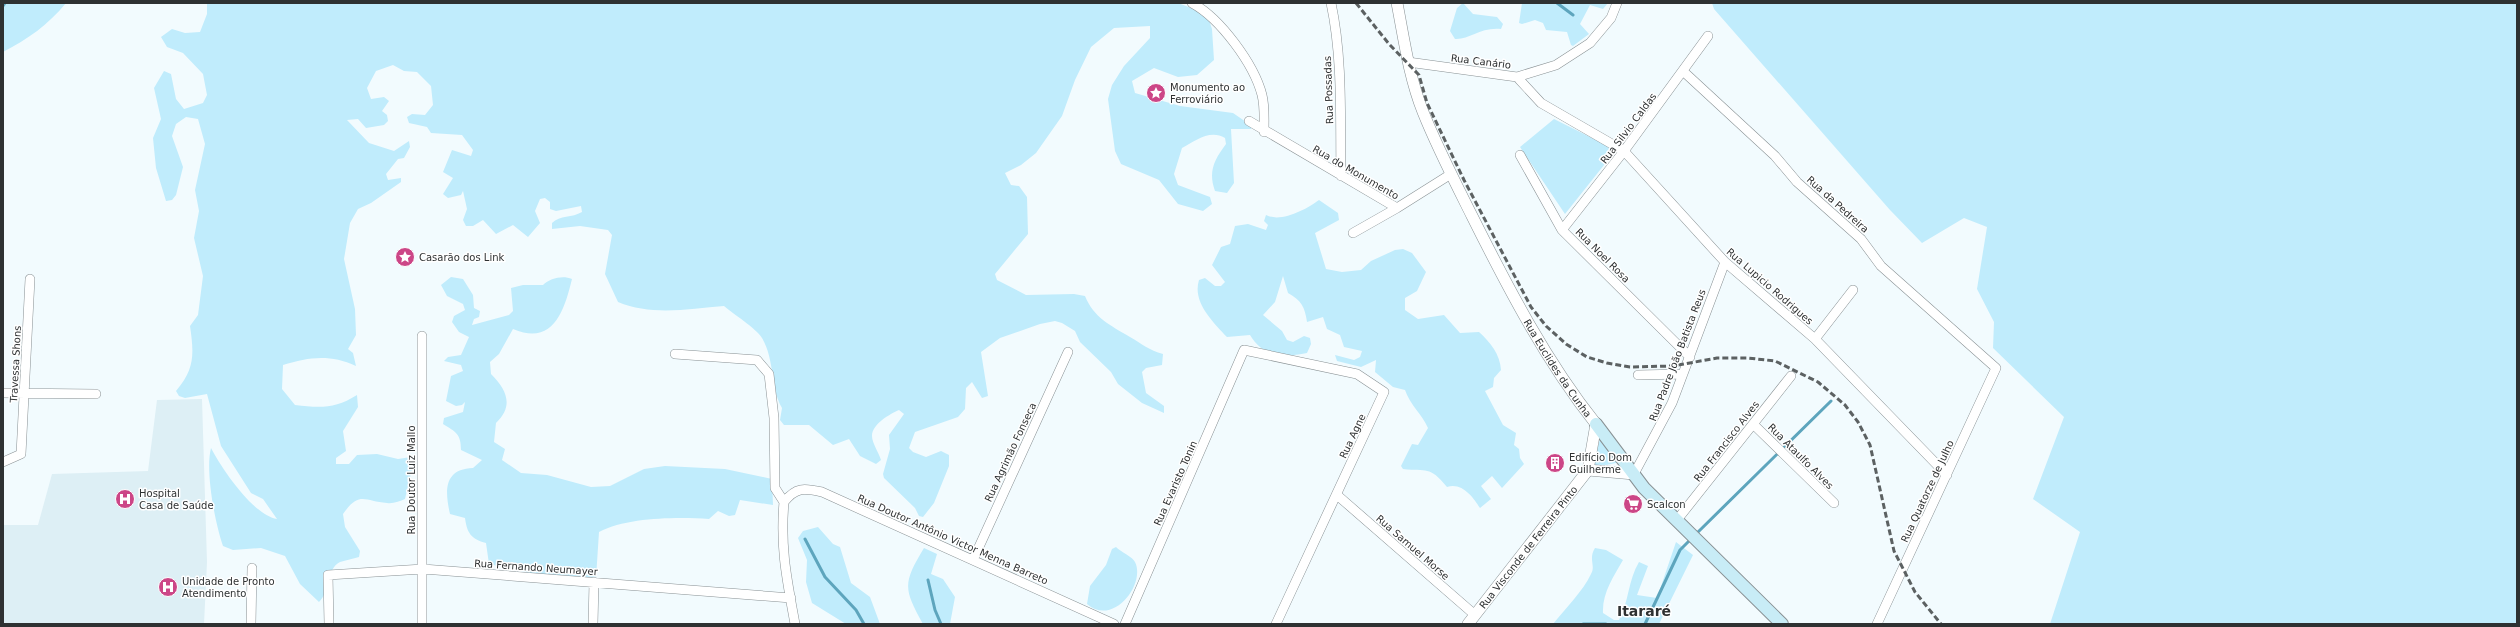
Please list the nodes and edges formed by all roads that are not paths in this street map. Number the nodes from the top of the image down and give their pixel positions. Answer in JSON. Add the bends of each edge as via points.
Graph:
{"nodes":[{"id":1,"x":1192,"y":3,"type":"edge"},
{"id":2,"x":1331,"y":3,"type":"edge"},
{"id":3,"x":1397,"y":3,"type":"edge"},
{"id":4,"x":1617,"y":3,"type":"edge"},
{"id":5,"x":1708,"y":36,"type":"dead end"},
{"id":6,"x":1408,"y":62,"type":"junction"},
{"id":7,"x":1684,"y":72,"type":"junction"},
{"id":8,"x":1518,"y":77,"type":"junction"},
{"id":9,"x":1249,"y":122,"type":"dead end"},
{"id":10,"x":1264,"y":132,"type":"junction"},
{"id":11,"x":1624,"y":151,"type":"junction"},
{"id":12,"x":1520,"y":155,"type":"dead end"},
{"id":13,"x":1451,"y":174,"type":"junction"},
{"id":14,"x":1341,"y":176,"type":"junction"},
{"id":15,"x":1397,"y":208,"type":"junction"},
{"id":16,"x":1562,"y":230,"type":"junction"},
{"id":17,"x":1353,"y":233,"type":"dead end"},
{"id":18,"x":1725,"y":262,"type":"junction"},
{"id":19,"x":30,"y":279,"type":"dead end"},
{"id":20,"x":1853,"y":290,"type":"dead end"},
{"id":21,"x":422,"y":336,"type":"dead end"},
{"id":22,"x":1815,"y":339,"type":"junction"},
{"id":23,"x":1244,"y":350,"type":"joint"},
{"id":24,"x":1068,"y":352,"type":"dead end"},
{"id":25,"x":675,"y":354,"type":"dead end"},
{"id":26,"x":1690,"y":357,"type":"junction"},
{"id":27,"x":1996,"y":368,"type":"joint"},
{"id":28,"x":1683,"y":374,"type":"junction"},
{"id":29,"x":1638,"y":376,"type":"dead end"},
{"id":30,"x":1791,"y":376,"type":"dead end"},
{"id":31,"x":24,"y":392,"type":"junction"},
{"id":32,"x":3,"y":393,"type":"edge"},
{"id":33,"x":96,"y":394,"type":"dead end"},
{"id":34,"x":1596,"y":424,"type":"junction"},
{"id":35,"x":1753,"y":424,"type":"junction"},
{"id":36,"x":3,"y":462,"type":"edge"},
{"id":37,"x":1588,"y":470,"type":"junction"},
{"id":38,"x":1634,"y":474,"type":"junction"},
{"id":39,"x":1947,"y":475,"type":"junction"},
{"id":40,"x":1336,"y":495,"type":"junction"},
{"id":41,"x":784,"y":502,"type":"junction"},
{"id":42,"x":1834,"y":503,"type":"dead end"},
{"id":43,"x":1677,"y":520,"type":"junction"},
{"id":44,"x":973,"y":560,"type":"junction"},
{"id":45,"x":252,"y":568,"type":"dead end"},
{"id":46,"x":423,"y":569,"type":"junction"},
{"id":47,"x":594,"y":582,"type":"junction"},
{"id":48,"x":790,"y":598,"type":"junction"},
{"id":49,"x":1471,"y":620,"type":"edge"},
{"id":50,"x":251,"y":624,"type":"edge"},
{"id":51,"x":329,"y":624,"type":"edge"},
{"id":52,"x":422,"y":624,"type":"edge"},
{"id":53,"x":593,"y":624,"type":"edge"},
{"id":54,"x":795,"y":624,"type":"edge"},
{"id":55,"x":1114,"y":624,"type":"edge"},
{"id":56,"x":1125,"y":624,"type":"edge"},
{"id":57,"x":1276,"y":624,"type":"edge"},
{"id":58,"x":1782,"y":624,"type":"edge"},
{"id":59,"x":1877,"y":624,"type":"edge"}],
"edges":[{"from":1,"to":10,"type":"street","via":[[1211,14],[1220,23],[1249,67],[1261,94],[1265,112]]},
{"from":2,"to":14,"type":"street","name":"Rua Possadas","via":[[1338,59]]},
{"from":3,"to":6,"type":"street","name":"Rua Euclides da Cunha"},
{"from":4,"to":8,"type":"street","name":"Rua Canário","via":[[1611,18],[1590,43],[1556,65]]},
{"from":5,"to":7,"type":"street","name":"Rua Silvio Caldas"},
{"from":6,"to":8,"type":"street","name":"Rua Canário"},
{"from":6,"to":13,"type":"street","name":"Rua Euclides da Cunha","via":[[1423,112]]},
{"from":7,"to":11,"type":"street","name":"Rua Silvio Caldas"},
{"from":7,"to":27,"type":"street","name":"Rua da Pedreira","via":[[1775,156],[1797,182],[1861,239],[1881,266]]},
{"from":8,"to":11,"type":"street","name":"Rua Lupicio Rodrigues","via":[[1541,103]]},
{"from":9,"to":10,"type":"street","name":"Rua do Monumento"},
{"from":10,"to":14,"type":"street","name":"Rua do Monumento"},
{"from":11,"to":16,"type":"street","name":"Rua Silvio Caldas"},
{"from":11,"to":18,"type":"street","name":"Rua Lupicio Rodrigues"},
{"from":12,"to":16,"type":"street","name":"Rua Noel Rosa"},
{"from":13,"to":15,"type":"street","name":"Rua do Monumento"},
{"from":13,"to":34,"type":"street","name":"Rua Euclides da Cunha","via":[[1508,286],[1570,392]]},
{"from":14,"to":15,"type":"street","name":"Rua do Monumento"},
{"from":15,"to":17,"type":"street"},
{"from":16,"to":26,"type":"street","name":"Rua Noel Rosa"},
{"from":18,"to":22,"type":"street","name":"Rua Lupicio Rodrigues"},
{"from":18,"to":26,"type":"street","name":"Rua Padre João Batista Reus"},
{"from":19,"to":31,"type":"street","name":"Travessa Shons"},
{"from":20,"to":22,"type":"street"},
{"from":21,"to":46,"type":"street","name":"Rua Doutor Luiz Mallo"},
{"from":22,"to":39,"type":"street","name":"Rua Lupicio Rodrigues"},
{"from":23,"to":40,"type":"street","name":"Rua Agne","via":[[1357,374],[1384,392]]},
{"from":23,"to":56,"type":"street","name":"Rua Evaristo Tonin"},
{"from":24,"to":44,"type":"street","name":"Rua Agrimão Fonseca"},
{"from":25,"to":41,"type":"street","via":[[757,360],[769,374],[774,418],[775,488]]},
{"from":26,"to":28,"type":"street","name":"Rua Padre João Batista Reus"},
{"from":27,"to":39,"type":"street","name":"Rua Quatorze de Julho"},
{"from":28,"to":29,"type":"street"},
{"from":28,"to":38,"type":"street","name":"Rua Padre João Batista Reus","via":[[1660,429]]},
{"from":30,"to":35,"type":"street","name":"Rua Francisco Alves"},
{"from":31,"to":32,"type":"street"},
{"from":31,"to":33,"type":"street"},
{"from":31,"to":36,"type":"street","name":"Travessa Shons","via":[[21,454]]},
{"from":34,"to":37,"type":"street","name":"Rua Visconde de Ferreira Pinto"},
{"from":34,"to":38,"type":"main road","name":"Rua Euclides da Cunha"},
{"from":35,"to":42,"type":"street","name":"Rua Ataulfo Alves"},
{"from":35,"to":43,"type":"street","name":"Rua Francisco Alves"},
{"from":37,"to":38,"type":"street"},
{"from":37,"to":49,"type":"street","name":"Rua Visconde de Ferreira Pinto"},
{"from":38,"to":43,"type":"main road","name":"Rua Euclides da Cunha"},
{"from":39,"to":59,"type":"street","name":"Rua Quatorze de Julho"},
{"from":40,"to":49,"type":"street","name":"Rua Samuel Morse"},
{"from":40,"to":57,"type":"street","name":"Rua Agne"},
{"from":41,"to":44,"type":"street","name":"Rua Doutor Antônio Victor Menna Barreto","via":[[792,492],[801,489],[822,492]]},
{"from":41,"to":48,"type":"street","via":[[782,547]]},
{"from":43,"to":58,"type":"main road","name":"Rua Euclides da Cunha"},
{"from":44,"to":55,"type":"street","name":"Rua Doutor Antônio Victor Menna Barreto"},
{"from":45,"to":50,"type":"street"},
{"from":46,"to":47,"type":"street","name":"Rua Fernando Neumayer"},
{"from":46,"to":51,"type":"street","name":"Rua Fernando Neumayer","via":[[328,575]]},
{"from":46,"to":52,"type":"street","name":"Rua Doutor Luiz Mallo"},
{"from":47,"to":48,"type":"street","name":"Rua Fernando Neumayer"},
{"from":47,"to":53,"type":"street"},
{"from":48,"to":54,"type":"street"}]}
